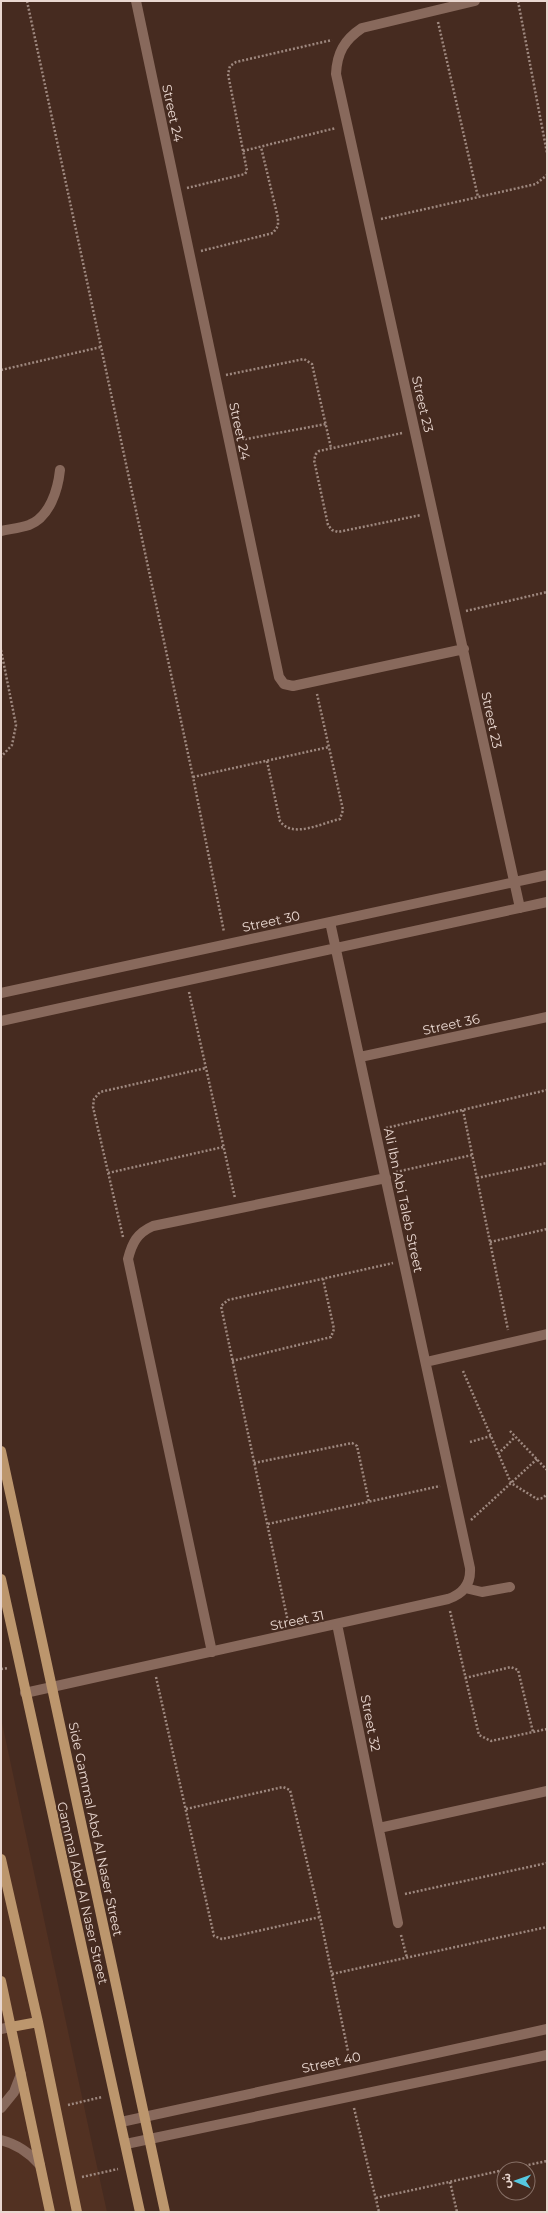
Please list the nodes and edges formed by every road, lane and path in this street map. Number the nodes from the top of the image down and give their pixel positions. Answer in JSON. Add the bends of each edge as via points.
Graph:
{"nodes":[{"id":1,"x":27,"y":1,"type":"edge"},
{"id":2,"x":136,"y":1,"type":"edge"},
{"id":3,"x":475,"y":1,"type":"edge"},
{"id":4,"x":518,"y":1,"type":"edge"},
{"id":5,"x":455,"y":3,"type":"edge"},
{"id":6,"x":436,"y":10,"type":"junction"},
{"id":7,"x":350,"y":36,"type":"junction"},
{"id":8,"x":347,"y":126,"type":"junction"},
{"id":9,"x":261,"y":146,"type":"junction"},
{"id":10,"x":243,"y":151,"type":"junction"},
{"id":11,"x":547,"y":152,"type":"edge"},
{"id":12,"x":547,"y":175,"type":"edge"},
{"id":13,"x":176,"y":190,"type":"junction"},
{"id":14,"x":478,"y":197,"type":"junction"},
{"id":15,"x":369,"y":222,"type":"junction"},
{"id":16,"x":189,"y":254,"type":"junction"},
{"id":17,"x":101,"y":347,"type":"junction"},
{"id":18,"x":1,"y":370,"type":"edge"},
{"id":19,"x":216,"y":377,"type":"junction"},
{"id":20,"x":326,"y":424,"type":"junction"},
{"id":21,"x":415,"y":431,"type":"junction"},
{"id":22,"x":229,"y":443,"type":"junction"},
{"id":23,"x":332,"y":448,"type":"junction"},
{"id":24,"x":60,"y":470,"type":"dead end"},
{"id":25,"x":434,"y":513,"type":"junction"},
{"id":26,"x":1,"y":531,"type":"edge"},
{"id":27,"x":547,"y":592,"type":"edge"},
{"id":28,"x":456,"y":613,"type":"junction"},
{"id":29,"x":464,"y":649,"type":"junction"},
{"id":30,"x":1,"y":650,"type":"edge"},
{"id":31,"x":314,"y":682,"type":"junction"},
{"id":32,"x":329,"y":747,"type":"junction"},
{"id":33,"x":1,"y":757,"type":"edge"},
{"id":34,"x":267,"y":761,"type":"junction"},
{"id":35,"x":193,"y":777,"type":"junction"},
{"id":36,"x":547,"y":875,"type":"edge"},
{"id":37,"x":514,"y":882,"type":"junction"},
{"id":38,"x":547,"y":902,"type":"edge"},
{"id":39,"x":520,"y":908,"type":"junction"},
{"id":40,"x":330,"y":922,"type":"junction"},
{"id":41,"x":227,"y":944,"type":"junction"},
{"id":42,"x":336,"y":948,"type":"junction"},
{"id":43,"x":187,"y":980,"type":"junction"},
{"id":44,"x":1,"y":994,"type":"edge"},
{"id":45,"x":547,"y":1017,"type":"edge"},
{"id":46,"x":1,"y":1021,"type":"edge"},
{"id":47,"x":360,"y":1057,"type":"junction"},
{"id":48,"x":206,"y":1068,"type":"junction"},
{"id":49,"x":547,"y":1090,"type":"edge"},
{"id":50,"x":463,"y":1110,"type":"junction"},
{"id":51,"x":375,"y":1130,"type":"junction"},
{"id":52,"x":223,"y":1147,"type":"junction"},
{"id":53,"x":472,"y":1155,"type":"junction"},
{"id":54,"x":547,"y":1163,"type":"edge"},
{"id":55,"x":108,"y":1173,"type":"junction"},
{"id":56,"x":385,"y":1176,"type":"junction"},
{"id":57,"x":477,"y":1178,"type":"junction"},
{"id":58,"x":237,"y":1208,"type":"junction"},
{"id":59,"x":547,"y":1230,"type":"edge"},
{"id":60,"x":490,"y":1242,"type":"junction"},
{"id":61,"x":128,"y":1259,"type":"junction"},
{"id":62,"x":404,"y":1261,"type":"junction"},
{"id":63,"x":323,"y":1279,"type":"junction"},
{"id":64,"x":547,"y":1334,"type":"edge"},
{"id":65,"x":511,"y":1343,"type":"junction"},
{"id":66,"x":232,"y":1361,"type":"junction"},
{"id":67,"x":426,"y":1362,"type":"junction"},
{"id":68,"x":463,"y":1371,"type":"dead end"},
{"id":69,"x":510,"y":1431,"type":"dead end"},
{"id":70,"x":491,"y":1436,"type":"junction"},
{"id":71,"x":516,"y":1437,"type":"junction"},
{"id":72,"x":470,"y":1442,"type":"dead end"},
{"id":73,"x":1,"y":1451,"type":"edge"},
{"id":74,"x":498,"y":1454,"type":"junction"},
{"id":75,"x":537,"y":1459,"type":"junction"},
{"id":76,"x":254,"y":1463,"type":"junction"},
{"id":77,"x":547,"y":1470,"type":"edge"},
{"id":78,"x":452,"y":1483,"type":"junction"},
{"id":79,"x":511,"y":1483,"type":"junction"},
{"id":80,"x":547,"y":1494,"type":"edge"},
{"id":81,"x":369,"y":1502,"type":"junction"},
{"id":82,"x":268,"y":1524,"type":"junction"},
{"id":83,"x":462,"y":1529,"type":"junction"},
{"id":84,"x":1,"y":1580,"type":"edge"},
{"id":85,"x":510,"y":1587,"type":"dead end"},
{"id":86,"x":465,"y":1588,"type":"junction"},
{"id":87,"x":448,"y":1599,"type":"junction"},
{"id":88,"x":337,"y":1624,"type":"junction"},
{"id":89,"x":291,"y":1634,"type":"junction"},
{"id":90,"x":212,"y":1652,"type":"junction"},
{"id":91,"x":154,"y":1665,"type":"junction"},
{"id":92,"x":465,"y":1678,"type":"junction"},
{"id":93,"x":53,"y":1687,"type":"junction"},
{"id":94,"x":25,"y":1693,"type":"junction"},
{"id":95,"x":547,"y":1729,"type":"edge"},
{"id":96,"x":533,"y":1732,"type":"junction"},
{"id":97,"x":547,"y":1791,"type":"edge"},
{"id":98,"x":186,"y":1809,"type":"junction"},
{"id":99,"x":379,"y":1828,"type":"junction"},
{"id":100,"x":1,"y":1859,"type":"edge"},
{"id":101,"x":547,"y":1863,"type":"edge"},
{"id":102,"x":393,"y":1896,"type":"junction"},
{"id":103,"x":320,"y":1917,"type":"junction"},
{"id":104,"x":398,"y":1922,"type":"joint"},
{"id":105,"x":547,"y":1927,"type":"edge"},
{"id":106,"x":406,"y":1958,"type":"junction"},
{"id":107,"x":332,"y":1974,"type":"junction"},
{"id":108,"x":1,"y":1981,"type":"edge"},
{"id":109,"x":38,"y":2022,"type":"junction"},
{"id":110,"x":6,"y":2028,"type":"edge"},
{"id":111,"x":547,"y":2029,"type":"edge"},
{"id":112,"x":547,"y":2055,"type":"edge"},
{"id":113,"x":352,"y":2071,"type":"junction"},
{"id":114,"x":21,"y":2074,"type":"junction"},
{"id":115,"x":115,"y":2094,"type":"junction"},
{"id":116,"x":351,"y":2097,"type":"junction"},
{"id":117,"x":55,"y":2107,"type":"junction"},
{"id":118,"x":1,"y":2108,"type":"edge"},
{"id":119,"x":145,"y":2117,"type":"junction"},
{"id":120,"x":121,"y":2122,"type":"junction"},
{"id":121,"x":150,"y":2139,"type":"junction"},
{"id":122,"x":1,"y":2140,"type":"edge"},
{"id":123,"x":126,"y":2144,"type":"junction"},
{"id":124,"x":547,"y":2161,"type":"edge"},
{"id":125,"x":536,"y":2163,"type":"edge"},
{"id":126,"x":40,"y":2164,"type":"junction"},
{"id":127,"x":130,"y":2166,"type":"junction"},
{"id":128,"x":496,"y":2172,"type":"edge"},
{"id":129,"x":70,"y":2180,"type":"junction"},
{"id":130,"x":450,"y":2182,"type":"junction"},
{"id":131,"x":376,"y":2198,"type":"junction"},
{"id":132,"x":50,"y":2212,"type":"edge"},
{"id":133,"x":77,"y":2212,"type":"edge"},
{"id":134,"x":140,"y":2212,"type":"edge"},
{"id":135,"x":165,"y":2212,"type":"edge"},
{"id":136,"x":379,"y":2212,"type":"edge"},
{"id":137,"x":457,"y":2212,"type":"edge"}],
"edges":[{"from":1,"to":17,"type":"path"},
{"from":2,"to":13,"type":"street","name":"Street 24"},
{"from":3,"to":5,"type":"street","name":"Street 23"},
{"from":4,"to":11,"type":"path"},
{"from":5,"to":6,"type":"street","name":"Street 23"},
{"from":6,"to":7,"type":"street","name":"Street 23","via":[[375,23]]},
{"from":6,"to":14,"type":"path"},
{"from":7,"to":8,"type":"street","name":"Street 23","via":[[337,60],[336,74]]},
{"from":7,"to":10,"type":"path","via":[[236,62],[230,66],[228,74]]},
{"from":8,"to":9,"type":"path"},
{"from":8,"to":15,"type":"street","name":"Street 23"},
{"from":9,"to":10,"type":"path"},
{"from":9,"to":16,"type":"path","via":[[278,218],[276,230],[273,233]]},
{"from":10,"to":13,"type":"path","via":[[246,174]]},
{"from":12,"to":14,"type":"path","via":[[536,184]]},
{"from":13,"to":16,"type":"street","name":"Street 24"},
{"from":14,"to":15,"type":"path"},
{"from":15,"to":21,"type":"street","name":"Street 23"},
{"from":16,"to":19,"type":"street","name":"Street 24"},
{"from":17,"to":18,"type":"path"},
{"from":17,"to":35,"type":"path"},
{"from":19,"to":20,"type":"path","via":[[308,360],[312,364]]},
{"from":19,"to":22,"type":"street","name":"Street 24"},
{"from":20,"to":22,"type":"path"},
{"from":20,"to":23,"type":"path"},
{"from":21,"to":23,"type":"path"},
{"from":21,"to":25,"type":"street","name":"Street 23"},
{"from":22,"to":31,"type":"street","name":"Street 24","via":[[279,677],[288,686]]},
{"from":23,"to":25,"type":"path","via":[[317,452],[314,458],[328,525],[332,530],[341,532]]},
{"from":24,"to":26,"type":"street","via":[[58,486],[43,514],[30,525]]},
{"from":25,"to":28,"type":"street","name":"Street 23"},
{"from":27,"to":28,"type":"path"},
{"from":28,"to":29,"type":"street","name":"Street 23"},
{"from":29,"to":31,"type":"street","name":"Street 24"},
{"from":29,"to":37,"type":"street","name":"Street 23"},
{"from":30,"to":33,"type":"path","via":[[16,725],[12,745]]},
{"from":31,"to":32,"type":"path"},
{"from":32,"to":34,"type":"path"},
{"from":32,"to":34,"type":"path","via":[[343,810],[342,816],[340,819],[296,830],[286,828],[280,821]]},
{"from":34,"to":35,"type":"path"},
{"from":35,"to":41,"type":"path"},
{"from":36,"to":37,"type":"street","name":"Street 30"},
{"from":37,"to":39,"type":"street","name":"Street 23"},
{"from":37,"to":40,"type":"street","name":"Street 30"},
{"from":38,"to":39,"type":"street"},
{"from":39,"to":42,"type":"street"},
{"from":40,"to":41,"type":"street","name":"Street 30"},
{"from":40,"to":42,"type":"street","name":"Ali Ibn Abi Taleb Street"},
{"from":41,"to":44,"type":"street","name":"Street 30"},
{"from":42,"to":43,"type":"street"},
{"from":42,"to":47,"type":"street","name":"Ali Ibn Abi Taleb Street"},
{"from":43,"to":46,"type":"street"},
{"from":43,"to":48,"type":"path"},
{"from":45,"to":47,"type":"street","name":"Street 36"},
{"from":47,"to":51,"type":"street","name":"Ali Ibn Abi Taleb Street"},
{"from":48,"to":52,"type":"path"},
{"from":48,"to":55,"type":"path","via":[[96,1095],[93,1107]]},
{"from":49,"to":50,"type":"path"},
{"from":50,"to":51,"type":"path"},
{"from":50,"to":53,"type":"path"},
{"from":51,"to":56,"type":"street","name":"Ali Ibn Abi Taleb Street"},
{"from":52,"to":55,"type":"path"},
{"from":52,"to":58,"type":"path"},
{"from":53,"to":56,"type":"path"},
{"from":53,"to":57,"type":"path"},
{"from":54,"to":57,"type":"path"},
{"from":55,"to":61,"type":"path"},
{"from":56,"to":58,"type":"street"},
{"from":56,"to":62,"type":"street","name":"Ali Ibn Abi Taleb Street"},
{"from":57,"to":60,"type":"path"},
{"from":58,"to":61,"type":"street","via":[[152,1226],[136,1238]]},
{"from":59,"to":60,"type":"path"},
{"from":60,"to":65,"type":"path"},
{"from":61,"to":90,"type":"street"},
{"from":62,"to":63,"type":"path"},
{"from":62,"to":67,"type":"street","name":"Ali Ibn Abi Taleb Street"},
{"from":63,"to":66,"type":"path","via":[[334,1329],[331,1337]]},
{"from":63,"to":66,"type":"path","via":[[225,1301],[221,1309]]},
{"from":64,"to":65,"type":"street"},
{"from":65,"to":67,"type":"street"},
{"from":66,"to":76,"type":"path"},
{"from":67,"to":78,"type":"street","name":"Ali Ibn Abi Taleb Street"},
{"from":68,"to":70,"type":"path"},
{"from":69,"to":71,"type":"path"},
{"from":70,"to":72,"type":"path"},
{"from":70,"to":74,"type":"path"},
{"from":71,"to":74,"type":"path"},
{"from":71,"to":75,"type":"path"},
{"from":73,"to":93,"type":"main road","name":"Side Gammal Abd Al Naser Street"},
{"from":74,"to":79,"type":"path"},
{"from":75,"to":77,"type":"path"},
{"from":75,"to":79,"type":"path"},
{"from":76,"to":81,"type":"path","via":[[352,1443],[357,1446]]},
{"from":76,"to":82,"type":"path"},
{"from":78,"to":81,"type":"path"},
{"from":78,"to":83,"type":"street"},
{"from":79,"to":80,"type":"path","via":[[537,1498],[543,1498]]},
{"from":79,"to":83,"type":"path"},
{"from":81,"to":82,"type":"path"},
{"from":82,"to":89,"type":"path"},
{"from":83,"to":86,"type":"street","via":[[470,1568],[469,1582]]},
{"from":84,"to":94,"type":"main road","name":"Gammal Abd Al Naser Street"},
{"from":85,"to":86,"type":"street","via":[[482,1592]]},
{"from":86,"to":87,"type":"street","name":"Street 31"},
{"from":87,"to":88,"type":"street","name":"Street 31"},
{"from":87,"to":92,"type":"path"},
{"from":88,"to":89,"type":"street","name":"Street 31"},
{"from":88,"to":99,"type":"street","name":"Street 32"},
{"from":89,"to":90,"type":"street","name":"Street 31"},
{"from":90,"to":91,"type":"street","name":"Street 31"},
{"from":91,"to":93,"type":"street","name":"Street 31"},
{"from":91,"to":98,"type":"path"},
{"from":92,"to":96,"type":"path","via":[[477,1730],[482,1738],[491,1741]]},
{"from":92,"to":96,"type":"path","via":[[511,1667],[518,1670]]},
{"from":93,"to":94,"type":"street","name":"Street 31"},
{"from":93,"to":119,"type":"main road","name":"Side Gammal Abd Al Naser Street"},
{"from":94,"to":115,"type":"main road","name":"Gammal Abd Al Naser Street"},
{"from":95,"to":96,"type":"path"},
{"from":97,"to":99,"type":"street"},
{"from":98,"to":103,"type":"path","via":[[283,1787],[290,1790]]},
{"from":98,"to":103,"type":"path","via":[[214,1936],[222,1939]]},
{"from":99,"to":102,"type":"street","name":"Street 32"},
{"from":100,"to":109,"type":"main road"},
{"from":101,"to":102,"type":"path"},
{"from":102,"to":104,"type":"street","name":"Street 32"},
{"from":103,"to":107,"type":"path"},
{"from":104,"to":106,"type":"path"},
{"from":105,"to":106,"type":"path"},
{"from":106,"to":107,"type":"path"},
{"from":107,"to":113,"type":"path"},
{"from":108,"to":110,"type":"main road"},
{"from":109,"to":110,"type":"main road"},
{"from":109,"to":117,"type":"main road"},
{"from":110,"to":114,"type":"main road"},
{"from":111,"to":113,"type":"street","name":"Street 40"},
{"from":112,"to":116,"type":"street"},
{"from":113,"to":119,"type":"street","name":"Street 40"},
{"from":114,"to":118,"type":"street","via":[[14,2092]]},
{"from":114,"to":126,"type":"main road"},
{"from":115,"to":117,"type":"path"},
{"from":115,"to":120,"type":"main road","name":"Gammal Abd Al Naser Street"},
{"from":116,"to":121,"type":"street"},
{"from":116,"to":131,"type":"path"},
{"from":117,"to":129,"type":"main road"},
{"from":119,"to":120,"type":"street","name":"Street 40"},
{"from":119,"to":121,"type":"main road","name":"Side Gammal Abd Al Naser Street"},
{"from":120,"to":123,"type":"main road","name":"Gammal Abd Al Naser Street"},
{"from":121,"to":123,"type":"street"},
{"from":121,"to":135,"type":"main road","name":"Side Gammal Abd Al Naser Street"},
{"from":122,"to":126,"type":"street","via":[[18,2146]]},
{"from":123,"to":127,"type":"main road","name":"Gammal Abd Al Naser Street"},
{"from":124,"to":125,"type":"path"},
{"from":126,"to":132,"type":"main road"},
{"from":127,"to":129,"type":"path"},
{"from":127,"to":134,"type":"main road","name":"Gammal Abd Al Naser Street"},
{"from":128,"to":130,"type":"path"},
{"from":129,"to":133,"type":"main road"},
{"from":130,"to":131,"type":"path"},
{"from":130,"to":137,"type":"path"},
{"from":131,"to":136,"type":"path"}]}
